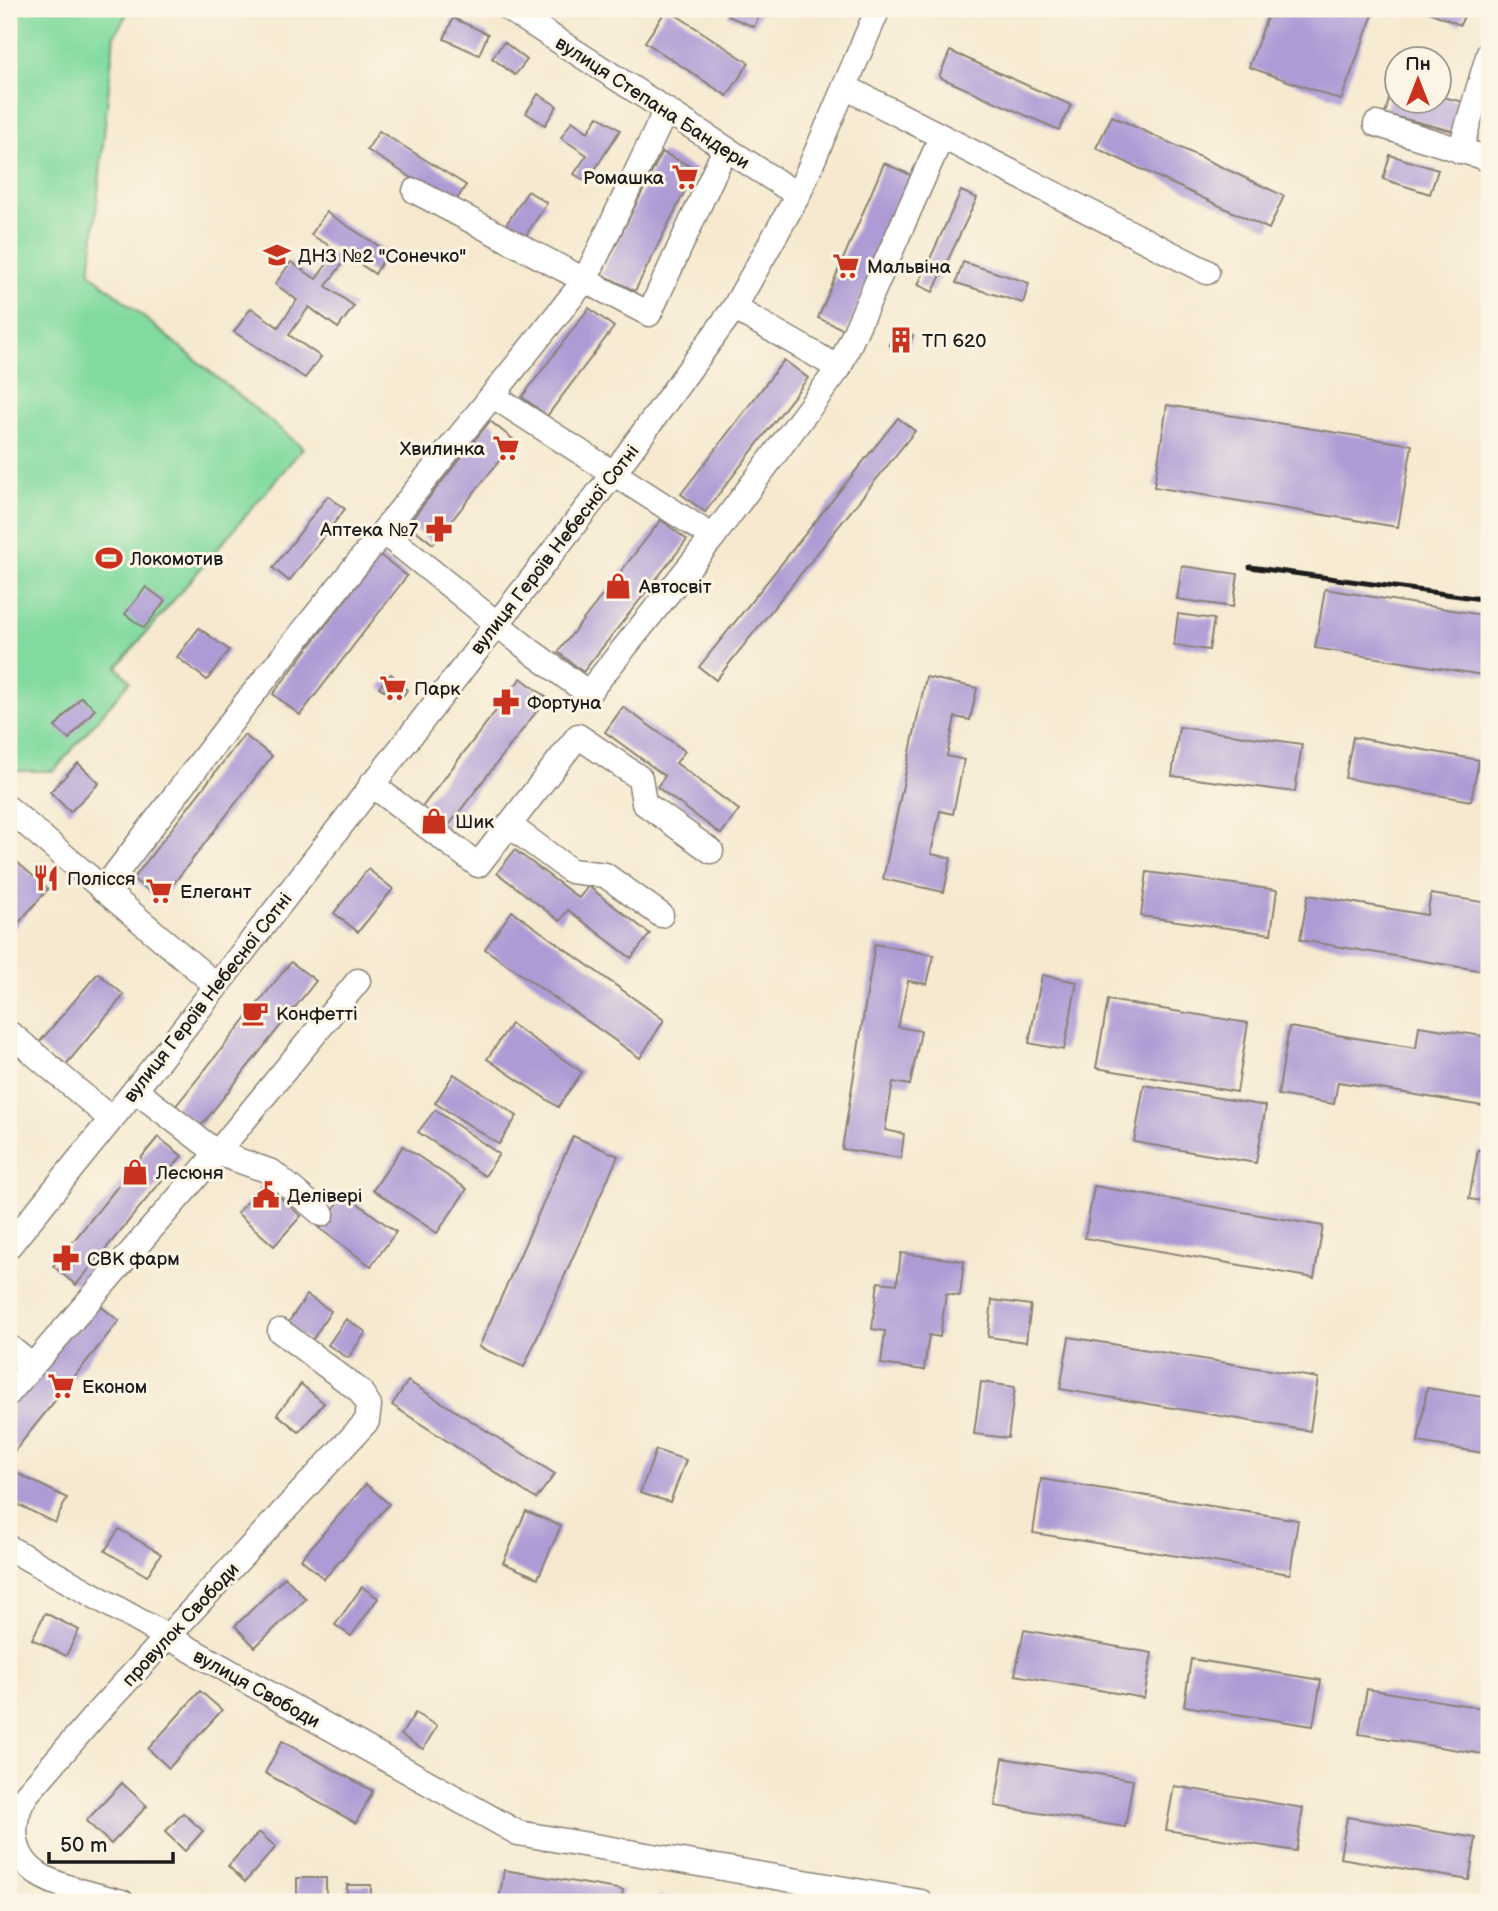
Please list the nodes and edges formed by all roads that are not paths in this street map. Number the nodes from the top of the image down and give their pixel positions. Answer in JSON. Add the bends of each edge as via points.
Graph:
{"nodes":[{"id":1,"x":509,"y":9,"type":"edge"},
{"id":2,"x":878,"y":9,"type":"edge"},
{"id":3,"x":1489,"y":53,"type":"edge"},
{"id":4,"x":845,"y":87,"type":"junction"},
{"id":5,"x":666,"y":110,"type":"junction"},
{"id":6,"x":1376,"y":124,"type":"dead end"},
{"id":7,"x":941,"y":138,"type":"junction"},
{"id":8,"x":726,"y":149,"type":"junction"},
{"id":9,"x":1460,"y":151,"type":"junction"},
{"id":10,"x":1489,"y":159,"type":"edge"},
{"id":11,"x":415,"y":191,"type":"dead end"},
{"id":12,"x":798,"y":195,"type":"junction"},
{"id":13,"x":1207,"y":272,"type":"dead end"},
{"id":14,"x":585,"y":280,"type":"junction"},
{"id":15,"x":734,"y":308,"type":"junction"},
{"id":16,"x":839,"y":368,"type":"junction"},
{"id":17,"x":493,"y":396,"type":"junction"},
{"id":18,"x":614,"y":473,"type":"junction"},
{"id":19,"x":383,"y":532,"type":"junction"},
{"id":20,"x":713,"y":537,"type":"junction"},
{"id":21,"x":498,"y":624,"type":"junction"},
{"id":22,"x":371,"y":784,"type":"junction"},
{"id":23,"x":9,"y":809,"type":"edge"},
{"id":24,"x":509,"y":825,"type":"junction"},
{"id":25,"x":710,"y":851,"type":"dead end"},
{"id":26,"x":103,"y":890,"type":"junction"},
{"id":27,"x":661,"y":915,"type":"dead end"},
{"id":28,"x":358,"y":981,"type":"dead end"},
{"id":29,"x":216,"y":985,"type":"junction"},
{"id":30,"x":12,"y":1035,"type":"dead end"},
{"id":31,"x":135,"y":1090,"type":"junction"},
{"id":32,"x":111,"y":1119,"type":"junction"},
{"id":33,"x":217,"y":1153,"type":"junction"},
{"id":34,"x":322,"y":1214,"type":"dead end"},
{"id":35,"x":9,"y":1246,"type":"edge"},
{"id":36,"x":280,"y":1331,"type":"dead end"},
{"id":37,"x":9,"y":1347,"type":"edge"},
{"id":38,"x":31,"y":1365,"type":"junction"},
{"id":39,"x":9,"y":1393,"type":"edge"},
{"id":40,"x":9,"y":1548,"type":"edge"},
{"id":41,"x":167,"y":1638,"type":"junction"},
{"id":42,"x":12,"y":1838,"type":"edge"},
{"id":43,"x":830,"y":1895,"type":"edge"},
{"id":44,"x":122,"y":1902,"type":"edge"},
{"id":45,"x":921,"y":1902,"type":"edge"}],
"edges":[{"from":1,"to":5,"type":"street","name":"вулиця Степана Бандери"},
{"from":2,"to":4,"type":"street","name":"вулиця Героїв Небесної Сотні"},
{"from":3,"to":9,"type":"street"},
{"from":4,"to":7,"type":"street"},
{"from":4,"to":12,"type":"street","name":"вулиця Героїв Небесної Сотні"},
{"from":5,"to":8,"type":"street","name":"вулиця Степана Бандери"},
{"from":5,"to":14,"type":"street"},
{"from":6,"to":9,"type":"street"},
{"from":7,"to":13,"type":"street"},
{"from":7,"to":16,"type":"street"},
{"from":8,"to":12,"type":"street","name":"вулиця Степана Бандери"},
{"from":8,"to":14,"type":"street","via":[[649,314]]},
{"from":9,"to":10,"type":"street"},
{"from":11,"to":14,"type":"street"},
{"from":12,"to":15,"type":"street","name":"вулиця Героїв Небесної Сотні"},
{"from":14,"to":17,"type":"street"},
{"from":15,"to":16,"type":"street"},
{"from":15,"to":18,"type":"street","name":"вулиця Героїв Небесної Сотні"},
{"from":16,"to":20,"type":"street"},
{"from":17,"to":18,"type":"street"},
{"from":17,"to":19,"type":"street"},
{"from":18,"to":20,"type":"street"},
{"from":18,"to":21,"type":"street","name":"вулиця Героїв Небесної Сотні"},
{"from":19,"to":21,"type":"street"},
{"from":19,"to":26,"type":"street"},
{"from":20,"to":21,"type":"street","via":[[588,693]]},
{"from":21,"to":22,"type":"street","name":"вулиця Героїв Небесної Сотні"},
{"from":22,"to":24,"type":"street","via":[[478,865]]},
{"from":22,"to":29,"type":"street","name":"вулиця Героїв Небесної Сотні"},
{"from":23,"to":26,"type":"street"},
{"from":24,"to":25,"type":"street","via":[[578,736],[640,778],[644,803]]},
{"from":24,"to":27,"type":"street","via":[[571,871],[605,875]]},
{"from":26,"to":29,"type":"street"},
{"from":28,"to":33,"type":"street"},
{"from":29,"to":31,"type":"street","name":"вулиця Героїв Небесної Сотні"},
{"from":30,"to":32,"type":"street"},
{"from":31,"to":32,"type":"street","name":"вулиця Героїв Небесної Сотні"},
{"from":31,"to":33,"type":"street"},
{"from":32,"to":35,"type":"street","name":"вулиця Героїв Небесної Сотні"},
{"from":33,"to":34,"type":"street","via":[[272,1172]]},
{"from":33,"to":38,"type":"street"},
{"from":36,"to":41,"type":"street","name":"провулок Свободи","via":[[360,1391],[369,1405],[367,1420]]},
{"from":37,"to":38,"type":"street"},
{"from":38,"to":39,"type":"street"},
{"from":40,"to":41,"type":"street","name":"вулиця Свободи"},
{"from":41,"to":42,"type":"street","name":"провулок Свободи","via":[[26,1795]]},
{"from":41,"to":43,"type":"street","name":"вулиця Свободи","via":[[518,1833]]},
{"from":42,"to":44,"type":"street","name":"провулок Свободи","via":[[38,1874]]},
{"from":43,"to":45,"type":"street","name":"вулиця Свободи"}]}
